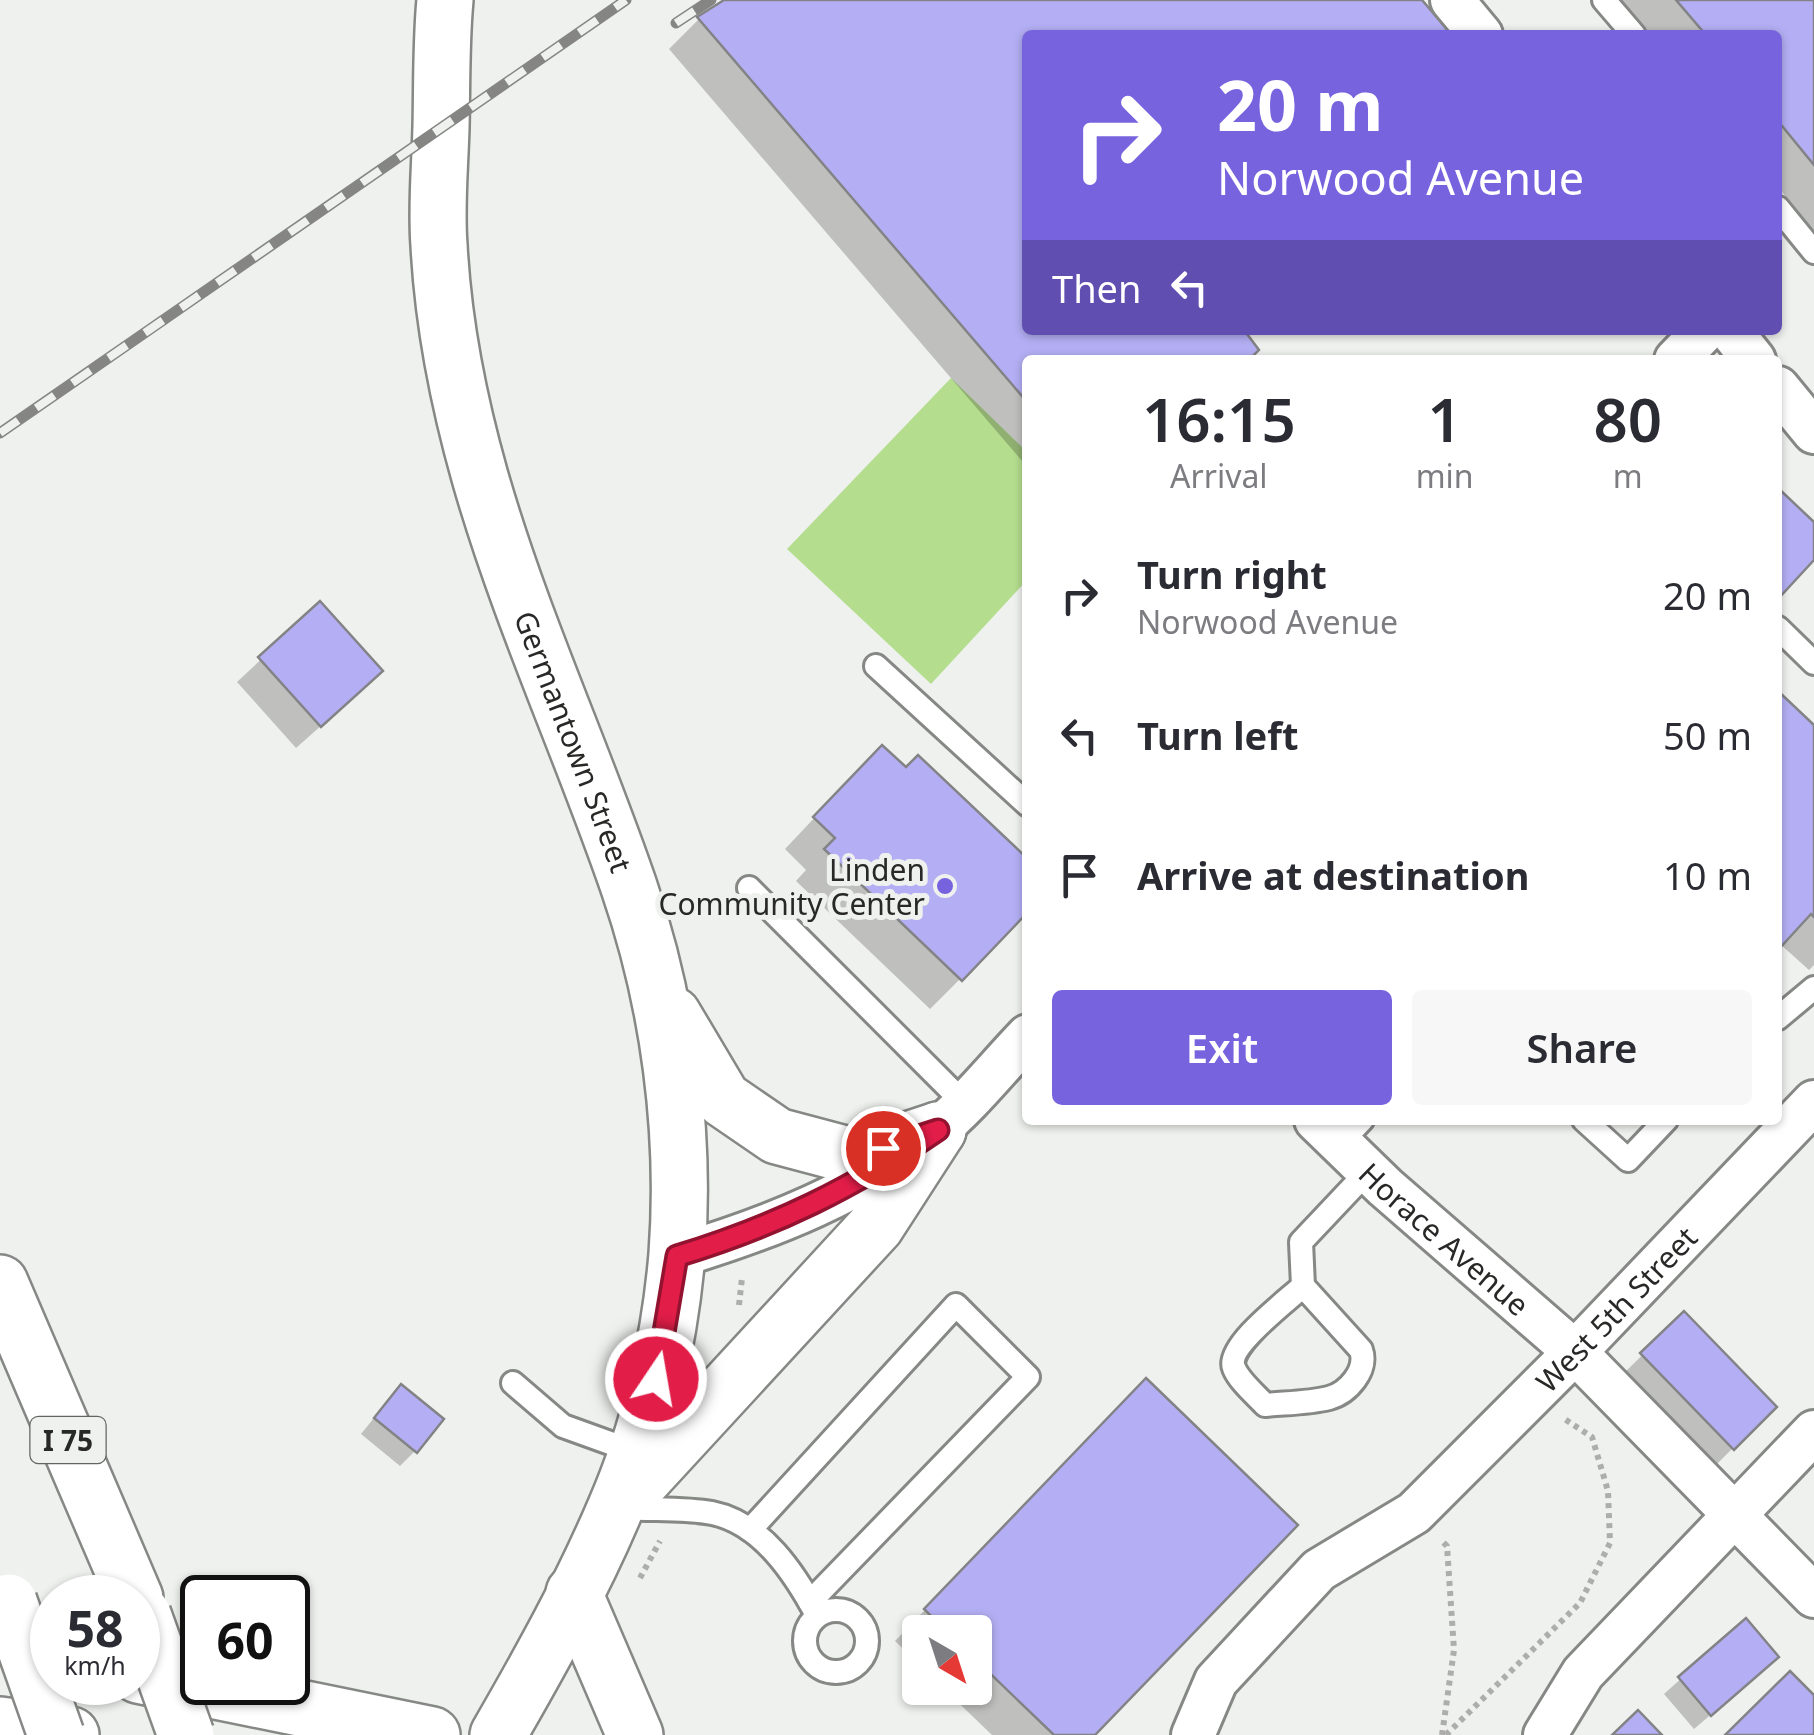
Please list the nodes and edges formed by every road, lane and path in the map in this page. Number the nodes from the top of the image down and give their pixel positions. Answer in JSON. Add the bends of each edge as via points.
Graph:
{"nodes":[{"id":1,"x":446,"y":0,"type":"edge"},
{"id":2,"x":1452,"y":0,"type":"edge"},
{"id":3,"x":1604,"y":0,"type":"edge"},
{"id":4,"x":1477,"y":30,"type":"edge"},
{"id":5,"x":1630,"y":30,"type":"edge"},
{"id":6,"x":1782,"y":213,"type":"edge"},
{"id":7,"x":1814,"y":252,"type":"edge"},
{"id":8,"x":1700,"y":335,"type":"edge"},
{"id":9,"x":1734,"y":335,"type":"edge"},
{"id":10,"x":1681,"y":355,"type":"edge"},
{"id":11,"x":1750,"y":355,"type":"edge"},
{"id":12,"x":1782,"y":393,"type":"edge"},
{"id":13,"x":1814,"y":432,"type":"edge"},
{"id":14,"x":1782,"y":631,"type":"edge"},
{"id":15,"x":1810,"y":652,"type":"edge"},
{"id":16,"x":876,"y":666,"type":"dead end"},
{"id":17,"x":1022,"y":800,"type":"edge"},
{"id":18,"x":750,"y":888,"type":"dead end"},
{"id":19,"x":1814,"y":988,"type":"edge"},
{"id":20,"x":657,"y":989,"type":"junction"},
{"id":21,"x":1782,"y":1015,"type":"edge"},
{"id":22,"x":1022,"y":1042,"type":"edge"},
{"id":23,"x":1814,"y":1102,"type":"edge"},
{"id":24,"x":951,"y":1117,"type":"junction"},
{"id":25,"x":1590,"y":1125,"type":"edge"},
{"id":26,"x":1661,"y":1125,"type":"edge"},
{"id":27,"x":1354,"y":1148,"type":"edge"},
{"id":28,"x":677,"y":1256,"type":"junction"},
{"id":29,"x":0,"y":1283,"type":"edge"},
{"id":30,"x":1304,"y":1286,"type":"junction"},
{"id":31,"x":1575,"y":1352,"type":"junction"},
{"id":32,"x":513,"y":1383,"type":"dead end"},
{"id":33,"x":1525,"y":1402,"type":"junction"},
{"id":34,"x":1814,"y":1432,"type":"edge"},
{"id":35,"x":635,"y":1452,"type":"junction"},
{"id":36,"x":616,"y":1507,"type":"junction"},
{"id":37,"x":1414,"y":1513,"type":"junction"},
{"id":38,"x":1734,"y":1516,"type":"junction"},
{"id":39,"x":750,"y":1530,"type":"junction"},
{"id":40,"x":126,"y":1575,"type":"edge"},
{"id":41,"x":574,"y":1593,"type":"junction"},
{"id":42,"x":1814,"y":1596,"type":"edge"},
{"id":43,"x":3,"y":1611,"type":"edge"},
{"id":44,"x":30,"y":1637,"type":"edge"},
{"id":45,"x":160,"y":1663,"type":"edge"},
{"id":46,"x":160,"y":1679,"type":"edge"},
{"id":47,"x":0,"y":1725,"type":"edge"},
{"id":48,"x":56,"y":1735,"type":"edge"},
{"id":49,"x":71,"y":1735,"type":"edge"},
{"id":50,"x":186,"y":1735,"type":"edge"},
{"id":51,"x":432,"y":1735,"type":"edge"},
{"id":52,"x":498,"y":1735,"type":"edge"},
{"id":53,"x":635,"y":1735,"type":"edge"},
{"id":54,"x":1193,"y":1735,"type":"edge"},
{"id":55,"x":1444,"y":1735,"type":"edge"},
{"id":56,"x":1545,"y":1735,"type":"edge"}],
"edges":[{"from":1,"to":20,"type":"main road","name":"Germantown Street","via":[[438,244],[454,362],[480,477],[630,890]]},
{"from":2,"to":4,"type":"street"},
{"from":3,"to":5,"type":"lane"},
{"from":6,"to":7,"type":"lane"},
{"from":8,"to":10,"type":"street"},
{"from":9,"to":11,"type":"street"},
{"from":12,"to":13,"type":"street"},
{"from":14,"to":15,"type":"lane"},
{"from":16,"to":17,"type":"lane"},
{"from":18,"to":24,"type":"lane"},
{"from":19,"to":21,"type":"lane"},
{"from":20,"to":24,"type":"main road","via":[[724,1099],[776,1136],[856,1157]]},
{"from":20,"to":28,"type":"main road","name":"Germantown Street","via":[[674,1088]]},
{"from":22,"to":24,"type":"street"},
{"from":23,"to":31,"type":"street","name":"West 5th Street"},
{"from":24,"to":28,"type":"street","via":[[830,1197],[746,1235]]},
{"from":24,"to":36,"type":"main road","via":[[876,1226]]},
{"from":25,"to":26,"type":"lane","via":[[1628,1160]]},
{"from":27,"to":30,"type":"lane","via":[[1301,1242]]},
{"from":27,"to":31,"type":"street","name":"Horace Avenue"},
{"from":28,"to":35,"type":"main road","name":"Germantown Street","via":[[656,1379]]},
{"from":29,"to":40,"type":"main road","number":"I 75"},
{"from":30,"to":30,"type":"lane","via":[[1233,1356],[1234,1368],[1264,1406],[1334,1398],[1365,1360]]},
{"from":31,"to":33,"type":"street","name":"West 5th Street"},
{"from":31,"to":38,"type":"street","name":"Horace Avenue"},
{"from":32,"to":35,"type":"lane","via":[[563,1426]]},
{"from":33,"to":37,"type":"street","name":"West 5th Street"},
{"from":33,"to":55,"type":"path","via":[[1592,1437],[1608,1491],[1610,1543],[1580,1603]]},
{"from":34,"to":38,"type":"street"},
{"from":35,"to":36,"type":"main road","name":"Germantown Street"},
{"from":36,"to":39,"type":"lane","via":[[714,1513]]},
{"from":36,"to":41,"type":"main road","name":"Germantown Street"},
{"from":37,"to":54,"type":"street","name":"West 5th Street","via":[[1319,1570],[1216,1681]]},
{"from":37,"to":55,"type":"path","via":[[1447,1546],[1454,1650]]},
{"from":38,"to":42,"type":"street"},
{"from":38,"to":56,"type":"street","via":[[1583,1673]]},
{"from":39,"to":39,"type":"lane","via":[[780,1556],[814,1609],[1028,1377],[956,1304]]},
{"from":41,"to":52,"type":"main road","name":"Germantown Street"},
{"from":41,"to":53,"type":"main road"},
{"from":43,"to":44,"type":"main road"},
{"from":43,"to":48,"type":"main road","bridge":true},
{"from":45,"to":50,"type":"main road","number":"I 75","bridge":true},
{"from":46,"to":51,"type":"main road"},
{"from":47,"to":49,"type":"main road"}]}
